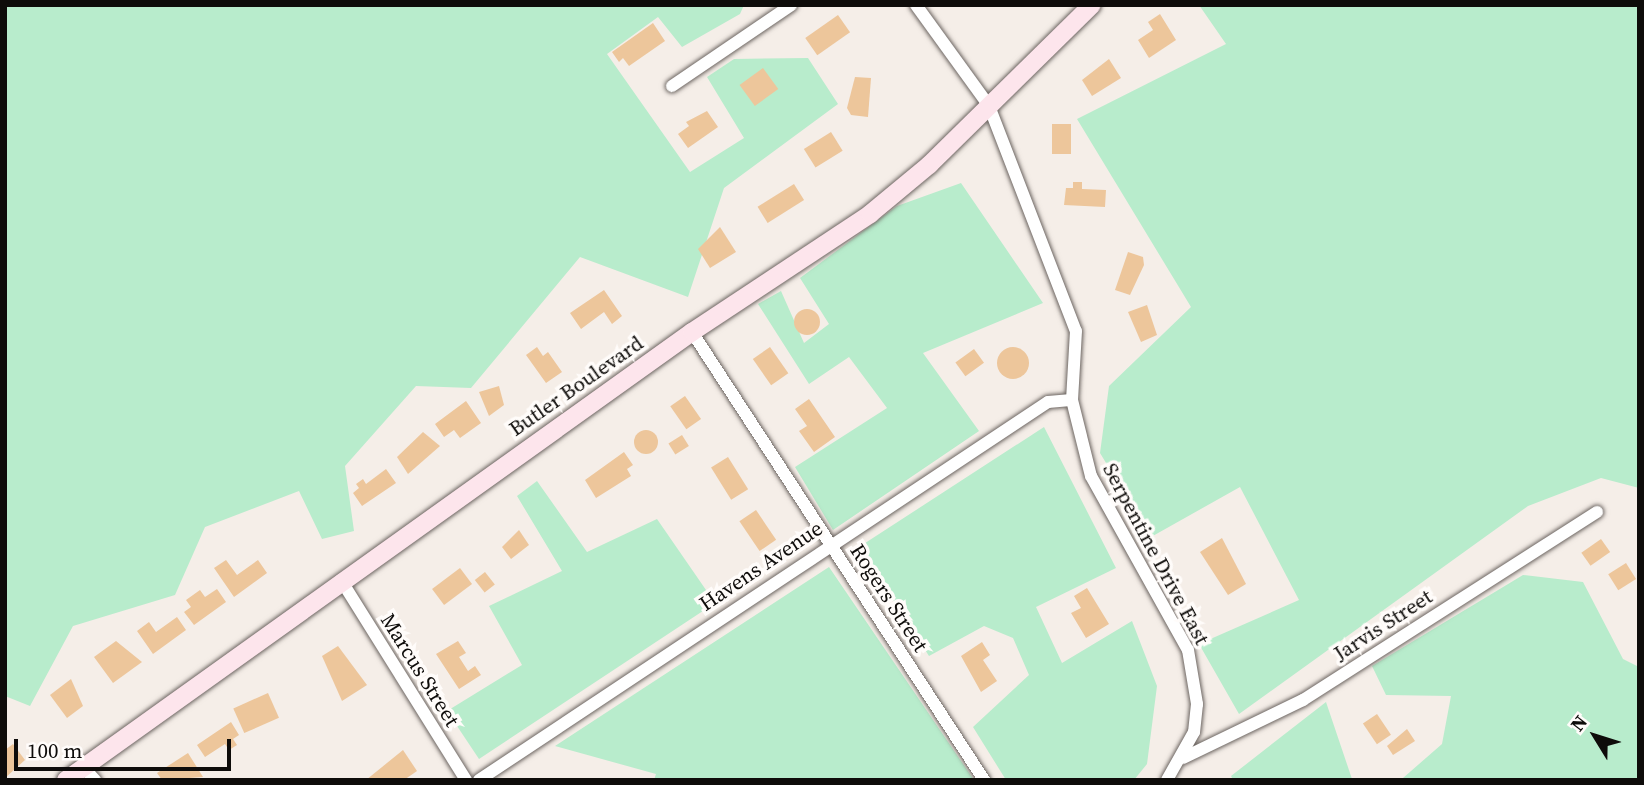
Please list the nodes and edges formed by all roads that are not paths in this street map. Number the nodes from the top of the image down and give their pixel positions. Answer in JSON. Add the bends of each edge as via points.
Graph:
{"nodes":[{"id":1,"x":791,"y":5,"type":"edge"},
{"id":2,"x":916,"y":5,"type":"edge"},
{"id":3,"x":1093,"y":5,"type":"edge"},
{"id":4,"x":672,"y":86,"type":"dead end"},
{"id":5,"x":989,"y":106,"type":"junction"},
{"id":6,"x":692,"y":332,"type":"junction"},
{"id":7,"x":1072,"y":400,"type":"junction"},
{"id":8,"x":1597,"y":512,"type":"dead end"},
{"id":9,"x":830,"y":542,"type":"junction"},
{"id":10,"x":341,"y":580,"type":"junction"},
{"id":11,"x":1184,"y":758,"type":"junction"},
{"id":12,"x":89,"y":773,"type":"edge"},
{"id":13,"x":66,"y":780,"type":"edge"},
{"id":14,"x":466,"y":780,"type":"edge"},
{"id":15,"x":479,"y":780,"type":"edge"},
{"id":16,"x":984,"y":780,"type":"edge"},
{"id":17,"x":1167,"y":780,"type":"edge"}],
"edges":[{"from":1,"to":4,"type":"street"},
{"from":2,"to":5,"type":"street","name":"Serpentine Drive East"},
{"from":3,"to":5,"type":"street","name":"Butler Boulevard"},
{"from":5,"to":6,"type":"street","name":"Butler Boulevard","via":[[870,214]]},
{"from":5,"to":7,"type":"street","name":"Serpentine Drive East","via":[[1076,331]]},
{"from":6,"to":9,"type":"street","name":"Rogers Street"},
{"from":6,"to":10,"type":"street","name":"Butler Boulevard"},
{"from":7,"to":9,"type":"street","name":"Havens Avenue","via":[[1048,402]]},
{"from":7,"to":11,"type":"street","name":"Serpentine Drive East","via":[[1091,476],[1188,650],[1197,704]]},
{"from":8,"to":11,"type":"street","name":"Jarvis Street","via":[[1303,700]]},
{"from":9,"to":15,"type":"street","name":"Havens Avenue"},
{"from":9,"to":16,"type":"street","name":"Rogers Street"},
{"from":10,"to":12,"type":"street","name":"Butler Boulevard"},
{"from":10,"to":14,"type":"street","name":"Marcus Street"},
{"from":11,"to":17,"type":"street","name":"Serpentine Drive East"},
{"from":12,"to":13,"type":"street","name":"Butler Boulevard"}]}
